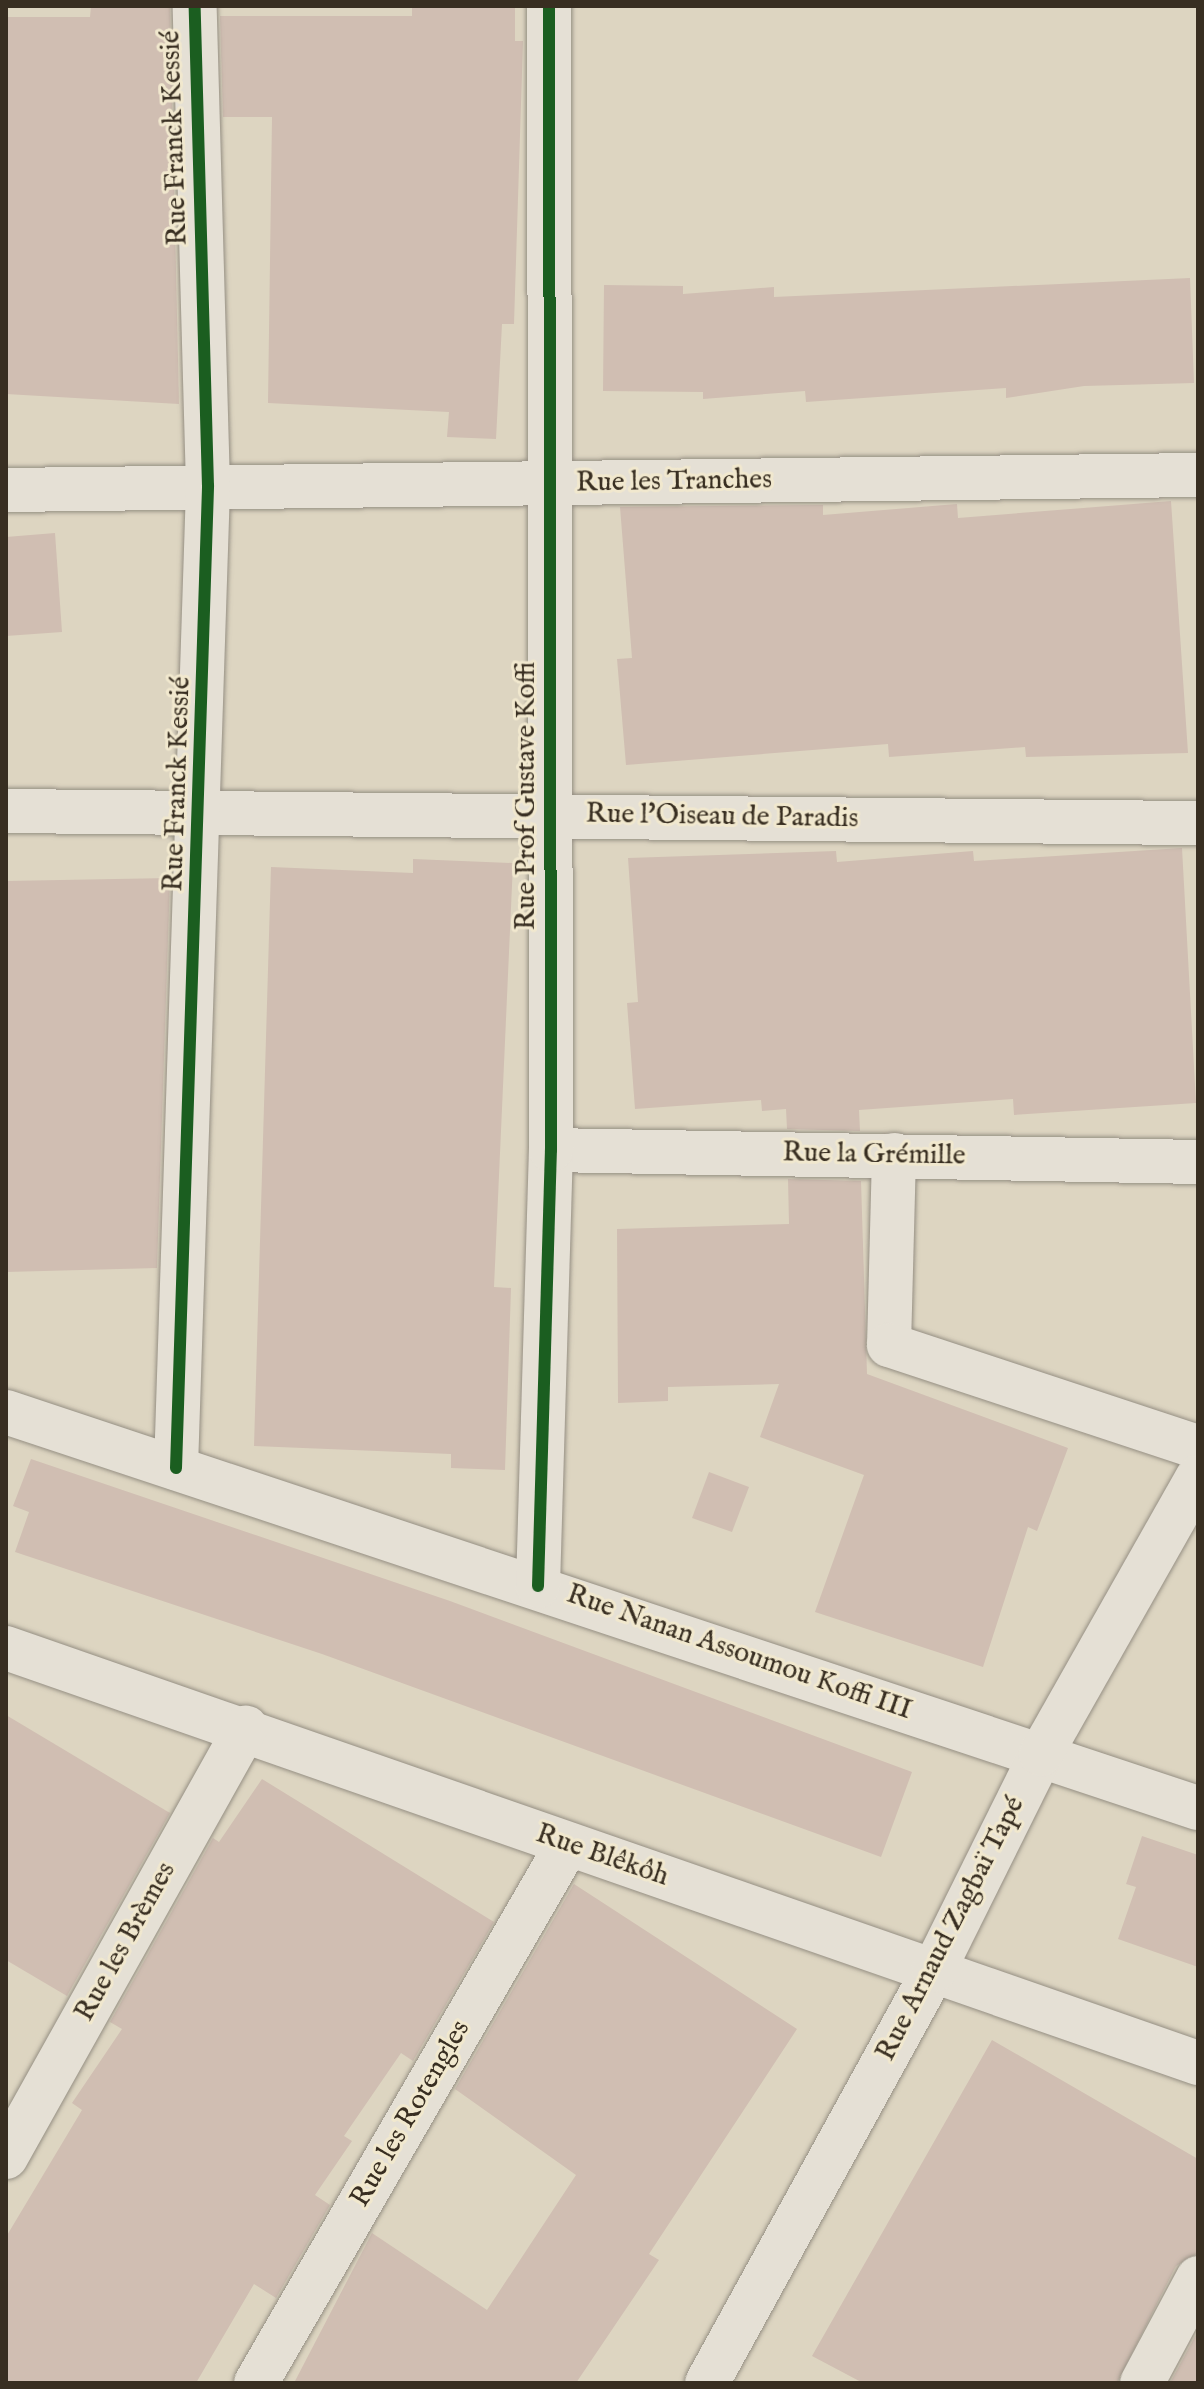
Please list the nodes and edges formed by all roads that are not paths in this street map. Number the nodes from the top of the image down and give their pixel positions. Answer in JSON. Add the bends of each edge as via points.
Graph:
{"nodes":[{"id":1,"x":195,"y":6,"type":"edge"},
{"id":2,"x":549,"y":6,"type":"edge"},
{"id":3,"x":1198,"y":475,"type":"edge"},
{"id":4,"x":555,"y":483,"type":"junction"},
{"id":5,"x":208,"y":486,"type":"junction"},
{"id":6,"x":6,"y":490,"type":"edge"},
{"id":7,"x":6,"y":811,"type":"edge"},
{"id":8,"x":203,"y":811,"type":"junction"},
{"id":9,"x":549,"y":814,"type":"junction"},
{"id":10,"x":1198,"y":823,"type":"edge"},
{"id":11,"x":551,"y":1150,"type":"junction"},
{"id":12,"x":894,"y":1155,"type":"junction"},
{"id":13,"x":1198,"y":1162,"type":"edge"},
{"id":14,"x":6,"y":1412,"type":"edge"},
{"id":15,"x":1198,"y":1447,"type":"edge"},
{"id":16,"x":176,"y":1468,"type":"junction"},
{"id":17,"x":1198,"y":1477,"type":"edge"},
{"id":18,"x":538,"y":1586,"type":"junction"},
{"id":19,"x":6,"y":1648,"type":"edge"},
{"id":20,"x":246,"y":1728,"type":"junction"},
{"id":21,"x":1041,"y":1754,"type":"junction"},
{"id":22,"x":1198,"y":1808,"type":"edge"},
{"id":23,"x":567,"y":1845,"type":"junction"},
{"id":24,"x":934,"y":1970,"type":"junction"},
{"id":25,"x":1198,"y":2063,"type":"edge"},
{"id":26,"x":6,"y":2157,"type":"edge"},
{"id":27,"x":1198,"y":2278,"type":"edge"},
{"id":28,"x":256,"y":2383,"type":"edge"},
{"id":29,"x":707,"y":2383,"type":"edge"},
{"id":30,"x":1142,"y":2383,"type":"edge"}],
"edges":[{"from":1,"to":5,"type":"street","name":"Rue Franck Kessié"},
{"from":2,"to":4,"type":"street","name":"Rue Prof Gustave Koffi"},
{"from":3,"to":4,"type":"street","name":"Rue les Tranches"},
{"from":4,"to":5,"type":"street","name":"Rue les Tranches"},
{"from":4,"to":9,"type":"street","name":"Rue Prof Gustave Koffi"},
{"from":5,"to":6,"type":"street","name":"Rue les Tranches"},
{"from":5,"to":8,"type":"street","name":"Rue Franck Kessié"},
{"from":7,"to":8,"type":"street","name":"Rue l'Oiseau de Paradis"},
{"from":8,"to":9,"type":"street","name":"Rue l'Oiseau de Paradis"},
{"from":8,"to":16,"type":"street","name":"Rue Franck Kessié"},
{"from":9,"to":10,"type":"street","name":"Rue l'Oiseau de Paradis"},
{"from":9,"to":11,"type":"street","name":"Rue Prof Gustave Koffi"},
{"from":11,"to":12,"type":"street","name":"Rue la Grémille"},
{"from":11,"to":18,"type":"street","name":"Rue Prof Gustave Koffi"},
{"from":12,"to":13,"type":"street","name":"Rue la Grémille"},
{"from":12,"to":15,"type":"street","via":[[889,1345]]},
{"from":14,"to":16,"type":"street","name":"Rue Nanan Assoumou Koffi III"},
{"from":16,"to":18,"type":"street","name":"Rue Nanan Assoumou Koffi III"},
{"from":17,"to":21,"type":"street","name":"Rue Arnaud Zagbaï Tapé"},
{"from":18,"to":21,"type":"street","name":"Rue Nanan Assoumou Koffi III"},
{"from":19,"to":20,"type":"street","name":"Rue Blêkôh"},
{"from":20,"to":23,"type":"street","name":"Rue Blêkôh"},
{"from":20,"to":26,"type":"street","name":"Rue les Brèmes"},
{"from":21,"to":22,"type":"street","name":"Rue Nanan Assoumou Koffi III"},
{"from":21,"to":24,"type":"street","name":"Rue Arnaud Zagbaï Tapé"},
{"from":23,"to":24,"type":"street","name":"Rue Blêkôh"},
{"from":23,"to":28,"type":"street","name":"Rue les Rotengles"},
{"from":24,"to":25,"type":"street","name":"Rue Blêkôh"},
{"from":24,"to":29,"type":"street","name":"Rue Arnaud Zagbaï Tapé"},
{"from":27,"to":30,"type":"street"}]}
